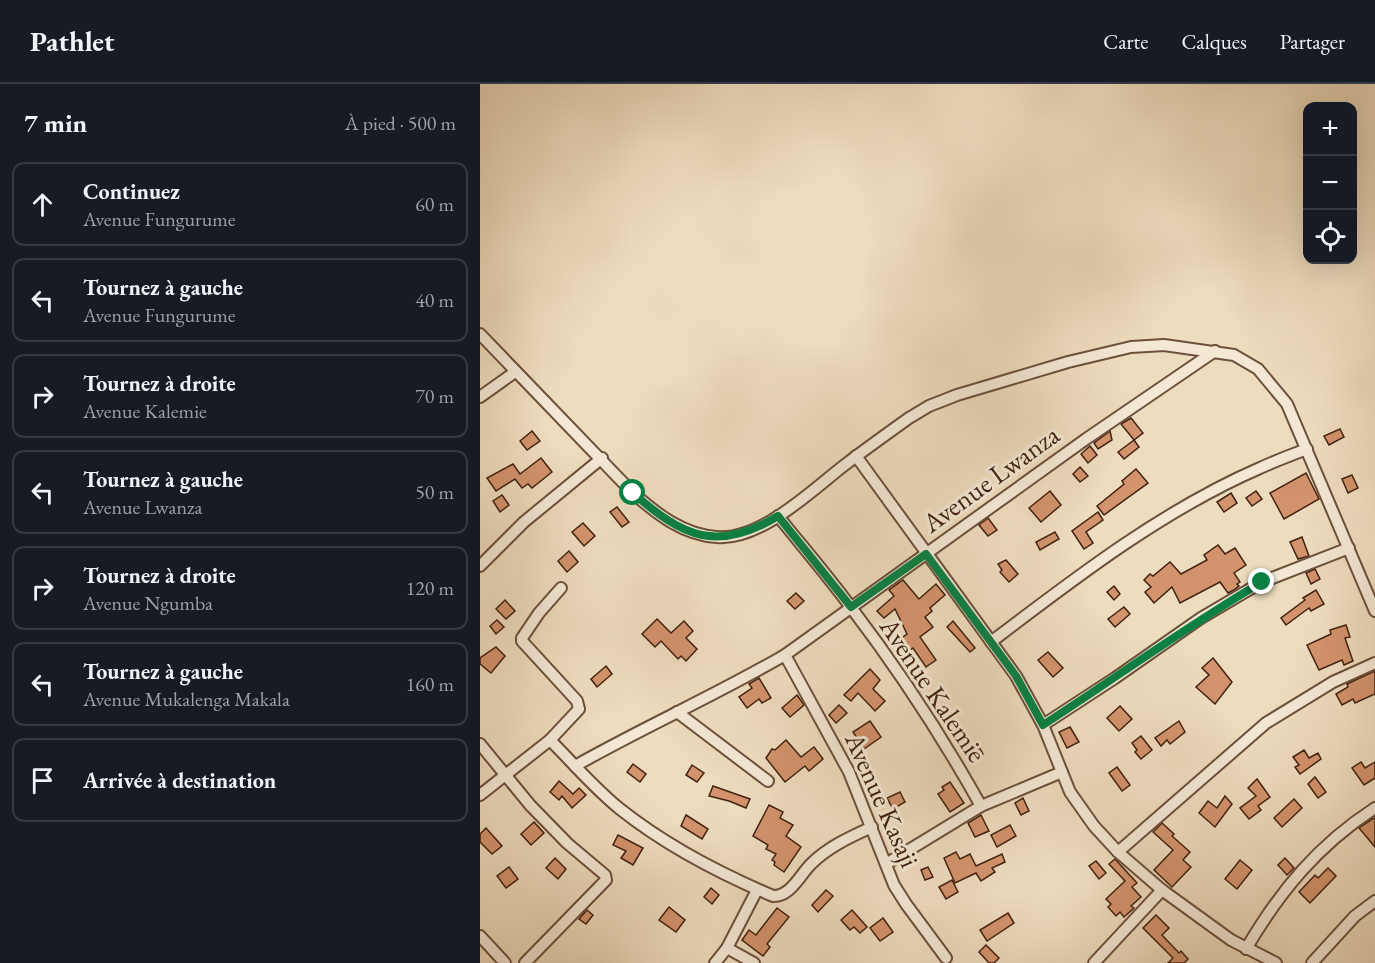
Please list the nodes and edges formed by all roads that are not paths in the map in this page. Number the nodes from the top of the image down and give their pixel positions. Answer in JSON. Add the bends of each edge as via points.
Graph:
{"nodes":[{"id":1,"x":480,"y":334,"type":"edge"},
{"id":2,"x":1215,"y":351,"type":"junction"},
{"id":3,"x":515,"y":372,"type":"junction"},
{"id":4,"x":480,"y":397,"type":"edge"},
{"id":5,"x":1307,"y":449,"type":"junction"},
{"id":6,"x":856,"y":456,"type":"junction"},
{"id":7,"x":602,"y":458,"type":"junction"},
{"id":8,"x":778,"y":516,"type":"junction"},
{"id":9,"x":1349,"y":548,"type":"junction"},
{"id":10,"x":926,"y":554,"type":"junction"},
{"id":11,"x":480,"y":566,"type":"edge"},
{"id":12,"x":1370,"y":584,"type":"edge"},
{"id":13,"x":561,"y":588,"type":"dead end"},
{"id":14,"x":851,"y":607,"type":"junction"},
{"id":15,"x":1375,"y":611,"type":"edge"},
{"id":16,"x":991,"y":642,"type":"junction"},
{"id":17,"x":784,"y":655,"type":"junction"},
{"id":18,"x":1375,"y":663,"type":"edge"},
{"id":19,"x":677,"y":712,"type":"junction"},
{"id":20,"x":1043,"y":725,"type":"junction"},
{"id":21,"x":550,"y":740,"type":"junction"},
{"id":22,"x":480,"y":744,"type":"edge"},
{"id":23,"x":575,"y":766,"type":"junction"},
{"id":24,"x":1062,"y":772,"type":"junction"},
{"id":25,"x":505,"y":776,"type":"junction"},
{"id":26,"x":768,"y":781,"type":"dead end"},
{"id":27,"x":480,"y":795,"type":"edge"},
{"id":28,"x":981,"y":806,"type":"junction"},
{"id":29,"x":1375,"y":808,"type":"edge"},
{"id":30,"x":872,"y":827,"type":"junction"},
{"id":31,"x":1118,"y":852,"type":"junction"},
{"id":32,"x":886,"y":864,"type":"junction"},
{"id":33,"x":757,"y":890,"type":"junction"},
{"id":34,"x":1162,"y":890,"type":"junction"},
{"id":35,"x":1375,"y":901,"type":"edge"},
{"id":36,"x":480,"y":936,"type":"edge"},
{"id":37,"x":727,"y":948,"type":"junction"},
{"id":38,"x":1246,"y":949,"type":"junction"},
{"id":39,"x":946,"y":958,"type":"dead end"},
{"id":40,"x":505,"y":963,"type":"edge"},
{"id":41,"x":525,"y":963,"type":"edge"},
{"id":42,"x":715,"y":963,"type":"edge"},
{"id":43,"x":754,"y":963,"type":"edge"},
{"id":44,"x":1094,"y":963,"type":"edge"},
{"id":45,"x":1276,"y":963,"type":"edge"},
{"id":46,"x":1312,"y":963,"type":"edge"}],
"edges":[{"from":1,"to":3,"type":"street"},
{"from":2,"to":5,"type":"street","via":[[1234,356],[1268,379],[1287,404]]},
{"from":2,"to":6,"type":"street","via":[[1164,345],[1131,347],[1008,380],[929,406]]},
{"from":2,"to":10,"type":"street","name":"Avenue Lwanza"},
{"from":3,"to":4,"type":"street"},
{"from":3,"to":7,"type":"street"},
{"from":5,"to":9,"type":"street"},
{"from":5,"to":16,"type":"street","via":[[1259,468],[1159,522]]},
{"from":6,"to":8,"type":"street"},
{"from":6,"to":10,"type":"street"},
{"from":7,"to":8,"type":"street","via":[[654,511],[701,535],[734,536]]},
{"from":7,"to":11,"type":"street","via":[[524,522]]},
{"from":8,"to":14,"type":"street","name":"Avenue Kalemie"},
{"from":9,"to":12,"type":"street"},
{"from":9,"to":20,"type":"street","via":[[1262,582],[1201,618]]},
{"from":10,"to":14,"type":"street","name":"Avenue Lwanza"},
{"from":10,"to":16,"type":"street"},
{"from":12,"to":15,"type":"street"},
{"from":13,"to":21,"type":"street","via":[[522,638],[579,706]]},
{"from":14,"to":17,"type":"street","name":"Avenue Lwanza"},
{"from":14,"to":28,"type":"street","name":"Avenue Kalemie","via":[[921,705]]},
{"from":16,"to":20,"type":"street","via":[[1016,676]]},
{"from":17,"to":19,"type":"street","name":"Avenue Lwanza"},
{"from":17,"to":30,"type":"street","name":"Avenue Kasaji","via":[[849,772]]},
{"from":18,"to":31,"type":"street","via":[[1333,682],[1266,723]]},
{"from":19,"to":23,"type":"street","name":"Avenue Lwanza"},
{"from":19,"to":26,"type":"street"},
{"from":20,"to":24,"type":"street"},
{"from":21,"to":23,"type":"street"},
{"from":21,"to":25,"type":"street"},
{"from":22,"to":25,"type":"street"},
{"from":23,"to":33,"type":"street","via":[[620,809],[656,834]]},
{"from":24,"to":28,"type":"street"},
{"from":24,"to":31,"type":"street","via":[[1079,807]]},
{"from":25,"to":27,"type":"street"},
{"from":25,"to":41,"type":"street","via":[[567,843],[602,871],[606,880]]},
{"from":28,"to":32,"type":"street"},
{"from":29,"to":38,"type":"street","via":[[1328,842],[1309,862],[1266,915]]},
{"from":30,"to":32,"type":"street","name":"Avenue Kasaji"},
{"from":30,"to":33,"type":"street","via":[[821,855],[783,895],[772,896]]},
{"from":31,"to":34,"type":"street"},
{"from":32,"to":39,"type":"street","name":"Avenue Kasaji","via":[[906,904]]},
{"from":33,"to":37,"type":"street"},
{"from":34,"to":38,"type":"street"},
{"from":34,"to":44,"type":"street"},
{"from":35,"to":46,"type":"street","via":[[1355,916]]},
{"from":36,"to":40,"type":"street"},
{"from":37,"to":42,"type":"street"},
{"from":37,"to":43,"type":"street"},
{"from":38,"to":45,"type":"street"}]}
